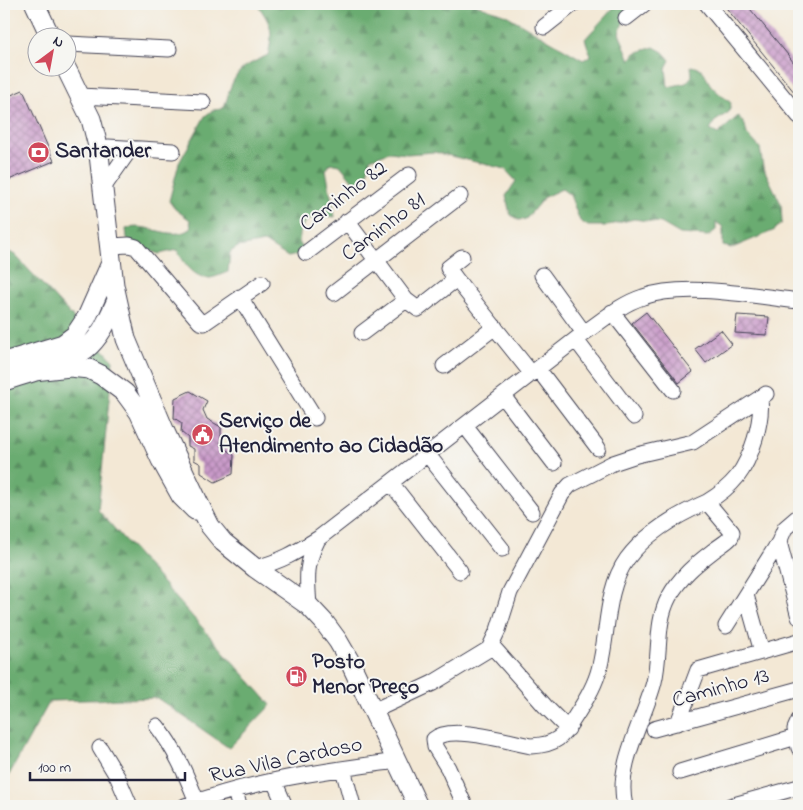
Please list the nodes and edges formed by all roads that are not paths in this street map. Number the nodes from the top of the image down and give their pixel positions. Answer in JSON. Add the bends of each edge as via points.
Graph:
{"nodes":[{"id":1,"x":572,"y":4,"type":"edge"},
{"id":2,"x":644,"y":4,"type":"edge"},
{"id":3,"x":707,"y":4,"type":"edge"},
{"id":4,"x":38,"y":6,"type":"edge"},
{"id":5,"x":626,"y":18,"type":"dead end"},
{"id":6,"x":544,"y":27,"type":"dead end"},
{"id":7,"x":47,"y":28,"type":"edge"},
{"id":8,"x":78,"y":44,"type":"edge"},
{"id":9,"x":169,"y":49,"type":"dead end"},
{"id":10,"x":71,"y":78,"type":"edge"},
{"id":11,"x":80,"y":96,"type":"junction"},
{"id":12,"x":203,"y":102,"type":"dead end"},
{"id":13,"x":799,"y":116,"type":"edge"},
{"id":14,"x":108,"y":147,"type":"dead end"},
{"id":15,"x":131,"y":148,"type":"junction"},
{"id":16,"x":173,"y":151,"type":"dead end"},
{"id":17,"x":409,"y":175,"type":"dead end"},
{"id":18,"x":103,"y":188,"type":"junction"},
{"id":19,"x":460,"y":196,"type":"dead end"},
{"id":20,"x":347,"y":221,"type":"junction"},
{"id":21,"x":306,"y":253,"type":"dead end"},
{"id":22,"x":111,"y":254,"type":"junction"},
{"id":23,"x":462,"y":257,"type":"dead end"},
{"id":24,"x":376,"y":260,"type":"junction"},
{"id":25,"x":542,"y":275,"type":"dead end"},
{"id":26,"x":456,"y":278,"type":"junction"},
{"id":27,"x":262,"y":283,"type":"dead end"},
{"id":28,"x":334,"y":293,"type":"dead end"},
{"id":29,"x":240,"y":297,"type":"junction"},
{"id":30,"x":117,"y":300,"type":"junction"},
{"id":31,"x":406,"y":300,"type":"junction"},
{"id":32,"x":799,"y":301,"type":"edge"},
{"id":33,"x":612,"y":312,"type":"junction"},
{"id":34,"x":494,"y":327,"type":"junction"},
{"id":35,"x":362,"y":333,"type":"dead end"},
{"id":36,"x":580,"y":336,"type":"junction"},
{"id":37,"x":4,"y":362,"type":"edge"},
{"id":38,"x":444,"y":366,"type":"dead end"},
{"id":39,"x":535,"y":371,"type":"junction"},
{"id":40,"x":34,"y":372,"type":"junction"},
{"id":41,"x":4,"y":381,"type":"edge"},
{"id":42,"x":673,"y":390,"type":"dead end"},
{"id":43,"x":502,"y":396,"type":"junction"},
{"id":44,"x":634,"y":417,"type":"dead end"},
{"id":45,"x":315,"y":418,"type":"dead end"},
{"id":46,"x":465,"y":426,"type":"junction"},
{"id":47,"x":598,"y":448,"type":"dead end"},
{"id":48,"x":428,"y":455,"type":"junction"},
{"id":49,"x":554,"y":462,"type":"dead end"},
{"id":50,"x":391,"y":482,"type":"junction"},
{"id":51,"x":706,"y":502,"type":"junction"},
{"id":52,"x":532,"y":512,"type":"dead end"},
{"id":53,"x":799,"y":516,"type":"edge"},
{"id":54,"x":210,"y":526,"type":"junction"},
{"id":55,"x":319,"y":538,"type":"junction"},
{"id":56,"x":779,"y":542,"type":"junction"},
{"id":57,"x":502,"y":549,"type":"dead end"},
{"id":58,"x":292,"y":555,"type":"junction"},
{"id":59,"x":308,"y":565,"type":"junction"},
{"id":60,"x":255,"y":568,"type":"junction"},
{"id":61,"x":460,"y":571,"type":"dead end"},
{"id":62,"x":746,"y":595,"type":"junction"},
{"id":63,"x":309,"y":606,"type":"junction"},
{"id":64,"x":799,"y":617,"type":"edge"},
{"id":65,"x":726,"y":626,"type":"dead end"},
{"id":66,"x":799,"y":641,"type":"edge"},
{"id":67,"x":492,"y":646,"type":"junction"},
{"id":68,"x":762,"y":652,"type":"junction"},
{"id":69,"x":799,"y":689,"type":"edge"},
{"id":70,"x":373,"y":711,"type":"junction"},
{"id":71,"x":799,"y":720,"type":"edge"},
{"id":72,"x":678,"y":723,"type":"junction"},
{"id":73,"x":157,"y":726,"type":"dead end"},
{"id":74,"x":568,"y":729,"type":"junction"},
{"id":75,"x":654,"y":729,"type":"dead end"},
{"id":76,"x":798,"y":742,"type":"edge"},
{"id":77,"x":100,"y":748,"type":"dead end"},
{"id":78,"x":397,"y":761,"type":"junction"},
{"id":79,"x":343,"y":769,"type":"junction"},
{"id":80,"x":680,"y":772,"type":"dead end"},
{"id":81,"x":274,"y":781,"type":"junction"},
{"id":82,"x":799,"y":787,"type":"edge"},
{"id":83,"x":235,"y":790,"type":"junction"},
{"id":84,"x":191,"y":804,"type":"edge"},
{"id":85,"x":130,"y":806,"type":"edge"},
{"id":86,"x":239,"y":806,"type":"edge"},
{"id":87,"x":285,"y":806,"type":"edge"},
{"id":88,"x":353,"y":806,"type":"edge"},
{"id":89,"x":418,"y":806,"type":"edge"},
{"id":90,"x":465,"y":806,"type":"edge"},
{"id":91,"x":625,"y":806,"type":"edge"},
{"id":92,"x":730,"y":806,"type":"edge"}],
"edges":[{"from":1,"to":6,"type":"street"},
{"from":2,"to":5,"type":"street"},
{"from":3,"to":13,"type":"street"},
{"from":4,"to":7,"type":"main road"},
{"from":8,"to":9,"type":"street"},
{"from":10,"to":11,"type":"main road"},
{"from":11,"to":12,"type":"street"},
{"from":11,"to":18,"type":"main road","via":[[96,138]]},
{"from":14,"to":15,"type":"street"},
{"from":15,"to":16,"type":"street"},
{"from":15,"to":18,"type":"street"},
{"from":17,"to":20,"type":"street","name":"Caminho 82"},
{"from":18,"to":22,"type":"main road"},
{"from":19,"to":24,"type":"street","name":"Caminho 81"},
{"from":20,"to":21,"type":"street","name":"Caminho 82"},
{"from":20,"to":24,"type":"street"},
{"from":22,"to":29,"type":"street","via":[[129,245],[136,247],[200,322],[204,323]]},
{"from":22,"to":30,"type":"main road"},
{"from":22,"to":37,"type":"main road","via":[[87,317],[75,335],[63,344]]},
{"from":23,"to":26,"type":"street","via":[[448,268]]},
{"from":24,"to":28,"type":"street","name":"Caminho 81"},
{"from":24,"to":31,"type":"street"},
{"from":25,"to":36,"type":"street"},
{"from":26,"to":31,"type":"street","via":[[418,309]]},
{"from":26,"to":34,"type":"street"},
{"from":27,"to":29,"type":"street"},
{"from":29,"to":45,"type":"street"},
{"from":30,"to":40,"type":"main road","via":[[98,337],[86,349]]},
{"from":30,"to":54,"type":"main road","via":[[136,366]]},
{"from":31,"to":35,"type":"street"},
{"from":32,"to":33,"type":"street","via":[[678,290],[643,297]]},
{"from":33,"to":36,"type":"street"},
{"from":33,"to":42,"type":"street"},
{"from":34,"to":38,"type":"street"},
{"from":34,"to":39,"type":"street"},
{"from":36,"to":39,"type":"street"},
{"from":36,"to":44,"type":"street"},
{"from":39,"to":43,"type":"street"},
{"from":39,"to":47,"type":"street"},
{"from":40,"to":41,"type":"main road"},
{"from":40,"to":54,"type":"main road","via":[[70,367],[89,369],[125,392],[139,412],[181,496]]},
{"from":43,"to":46,"type":"street"},
{"from":43,"to":49,"type":"street"},
{"from":46,"to":48,"type":"street"},
{"from":46,"to":52,"type":"street"},
{"from":48,"to":50,"type":"street"},
{"from":48,"to":57,"type":"street"},
{"from":50,"to":55,"type":"street"},
{"from":50,"to":61,"type":"street"},
{"from":51,"to":67,"type":"street","via":[[722,492],[742,470],[760,419],[763,397],[694,442],[613,463],[570,485],[562,494],[510,592]]},
{"from":51,"to":74,"type":"street","via":[[652,534],[626,560],[618,576],[608,616],[598,673]]},
{"from":51,"to":91,"type":"street","via":[[729,527],[732,537],[691,568],[669,598],[662,617],[655,681],[625,769]]},
{"from":53,"to":56,"type":"street","via":[[786,528]]},
{"from":54,"to":60,"type":"main road","via":[[223,542]]},
{"from":55,"to":58,"type":"street"},
{"from":55,"to":59,"type":"street"},
{"from":56,"to":62,"type":"street"},
{"from":56,"to":64,"type":"street"},
{"from":58,"to":59,"type":"street"},
{"from":58,"to":60,"type":"street"},
{"from":59,"to":63,"type":"street"},
{"from":60,"to":63,"type":"main road"},
{"from":62,"to":65,"type":"street"},
{"from":62,"to":68,"type":"street"},
{"from":63,"to":70,"type":"main road","via":[[350,660]]},
{"from":66,"to":68,"type":"street"},
{"from":67,"to":70,"type":"street","via":[[433,683]]},
{"from":67,"to":74,"type":"street"},
{"from":68,"to":72,"type":"street","via":[[698,670]]},
{"from":69,"to":72,"type":"street","name":"Caminho 13"},
{"from":70,"to":78,"type":"main road"},
{"from":71,"to":76,"type":"street","via":[[795,730]]},
{"from":72,"to":75,"type":"street","name":"Caminho 13"},
{"from":73,"to":84,"type":"street","via":[[181,764]]},
{"from":74,"to":90,"type":"street","via":[[563,736],[542,746],[460,732],[434,739]]},
{"from":76,"to":80,"type":"street"},
{"from":77,"to":85,"type":"street"},
{"from":78,"to":79,"type":"street","name":"Rua Vila Cardoso"},
{"from":78,"to":89,"type":"main road"},
{"from":79,"to":81,"type":"street","name":"Rua Vila Cardoso"},
{"from":79,"to":88,"type":"street"},
{"from":81,"to":83,"type":"street","name":"Rua Vila Cardoso"},
{"from":81,"to":87,"type":"street"},
{"from":82,"to":92,"type":"street"},
{"from":83,"to":84,"type":"street","name":"Rua Vila Cardoso"},
{"from":83,"to":86,"type":"street"}]}
